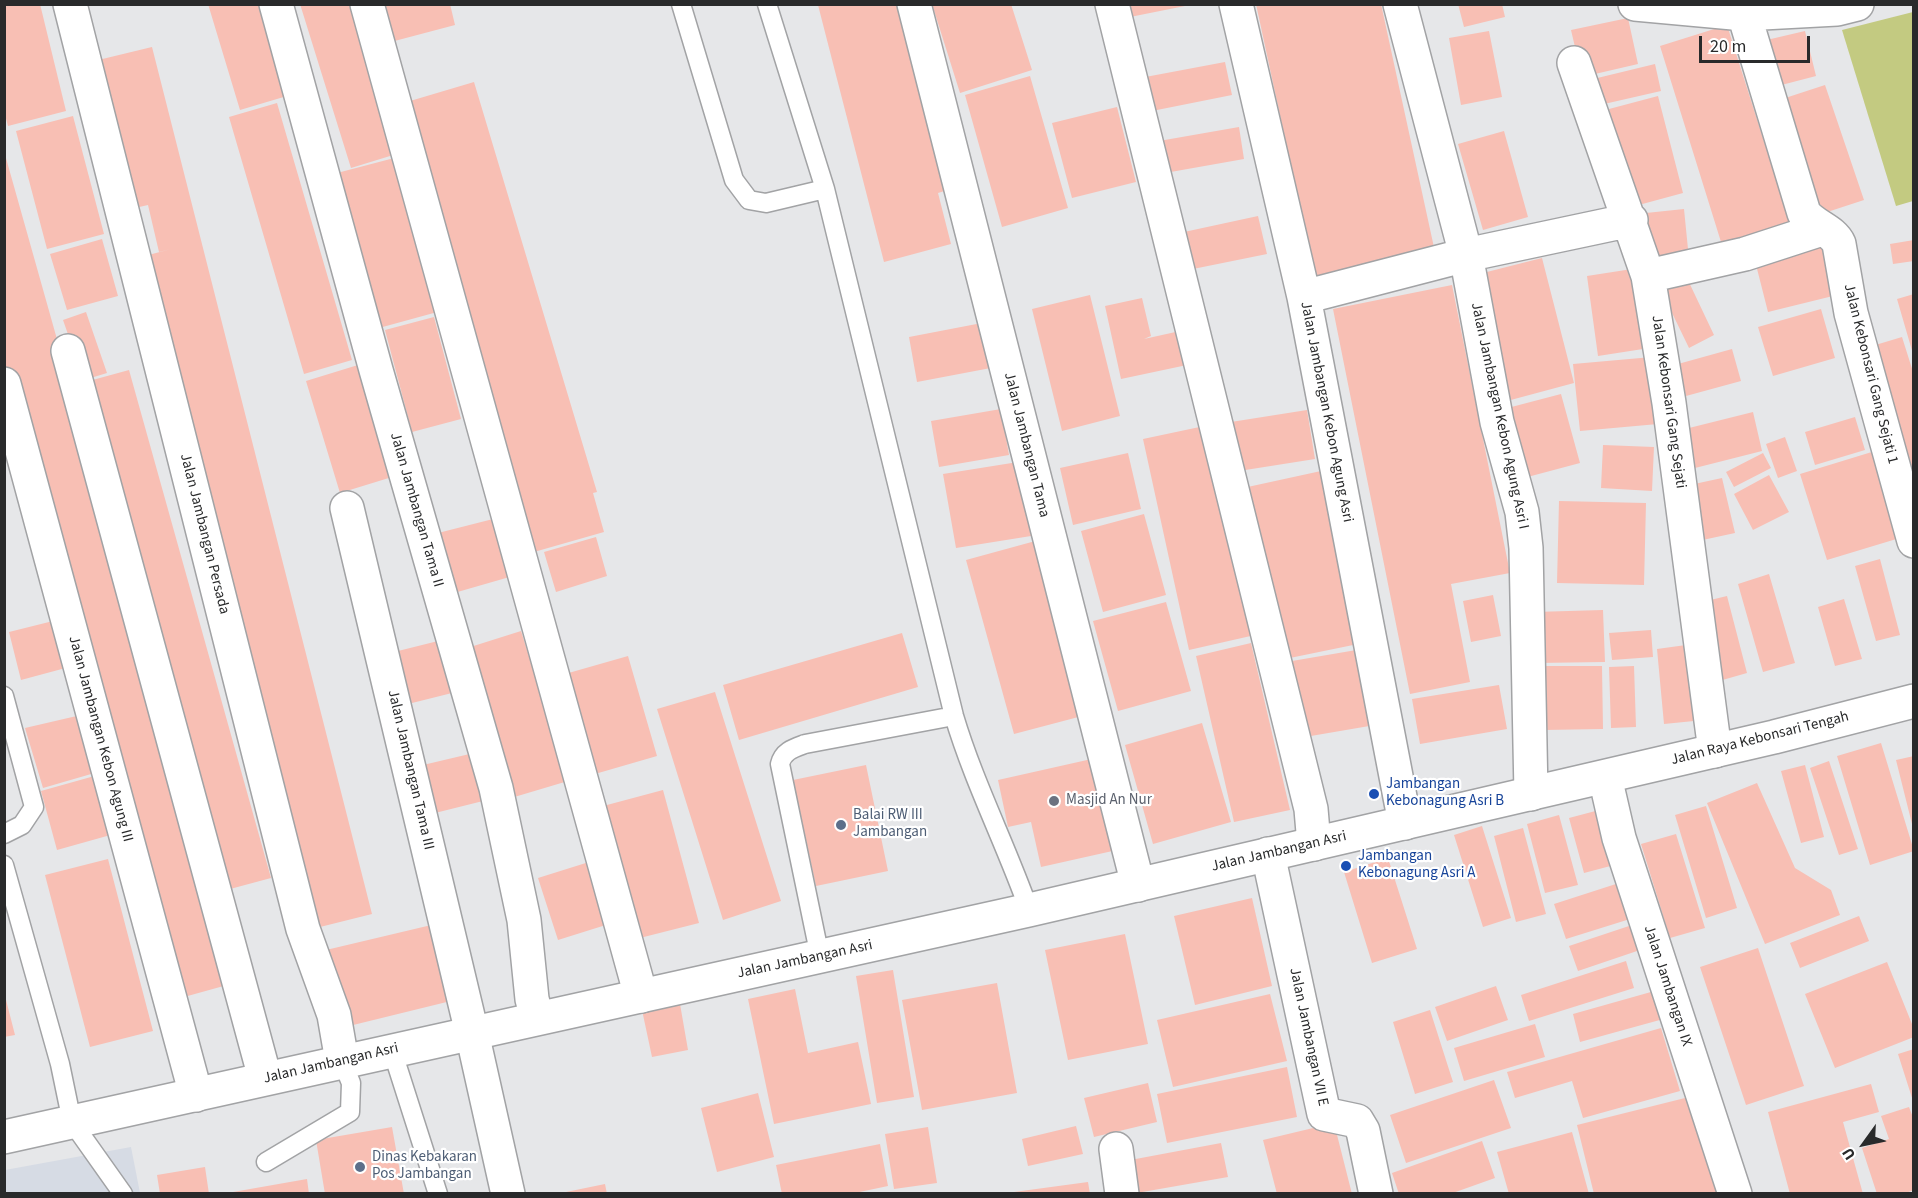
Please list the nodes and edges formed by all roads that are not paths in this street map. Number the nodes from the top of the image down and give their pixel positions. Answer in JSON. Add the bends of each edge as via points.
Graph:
{"nodes":[{"id":1,"x":70,"y":4,"type":"edge"},
{"id":2,"x":276,"y":4,"type":"edge"},
{"id":3,"x":367,"y":4,"type":"edge"},
{"id":4,"x":681,"y":4,"type":"edge"},
{"id":5,"x":767,"y":4,"type":"edge"},
{"id":6,"x":914,"y":4,"type":"edge"},
{"id":7,"x":1112,"y":4,"type":"edge"},
{"id":8,"x":1236,"y":4,"type":"edge"},
{"id":9,"x":1400,"y":4,"type":"edge"},
{"id":10,"x":1635,"y":4,"type":"edge"},
{"id":11,"x":1844,"y":6,"type":"edge"},
{"id":12,"x":1744,"y":14,"type":"junction"},
{"id":13,"x":1574,"y":63,"type":"dead end"},
{"id":14,"x":825,"y":189,"type":"junction"},
{"id":15,"x":1631,"y":220,"type":"junction"},
{"id":16,"x":1822,"y":229,"type":"junction"},
{"id":17,"x":1466,"y":255,"type":"junction"},
{"id":18,"x":1648,"y":276,"type":"junction"},
{"id":19,"x":1304,"y":297,"type":"junction"},
{"id":20,"x":68,"y":351,"type":"dead end"},
{"id":21,"x":4,"y":384,"type":"edge"},
{"id":22,"x":347,"y":508,"type":"dead end"},
{"id":23,"x":1914,"y":541,"type":"edge"},
{"id":24,"x":4,"y":696,"type":"edge"},
{"id":25,"x":1914,"y":700,"type":"edge"},
{"id":26,"x":954,"y":716,"type":"junction"},
{"id":27,"x":1715,"y":751,"type":"junction"},
{"id":28,"x":1605,"y":777,"type":"junction"},
{"id":29,"x":1531,"y":794,"type":"junction"},
{"id":30,"x":1405,"y":823,"type":"junction"},
{"id":31,"x":4,"y":834,"type":"edge"},
{"id":32,"x":1314,"y":844,"type":"junction"},
{"id":33,"x":1268,"y":854,"type":"junction"},
{"id":34,"x":4,"y":865,"type":"edge"},
{"id":35,"x":1138,"y":885,"type":"junction"},
{"id":36,"x":1029,"y":910,"type":"junction"},
{"id":37,"x":820,"y":957,"type":"junction"},
{"id":38,"x":641,"y":996,"type":"junction"},
{"id":39,"x":537,"y":1018,"type":"junction"},
{"id":40,"x":472,"y":1033,"type":"junction"},
{"id":41,"x":392,"y":1050,"type":"junction"},
{"id":42,"x":342,"y":1061,"type":"junction"},
{"id":43,"x":265,"y":1078,"type":"junction"},
{"id":44,"x":196,"y":1095,"type":"junction"},
{"id":45,"x":72,"y":1122,"type":"junction"},
{"id":46,"x":4,"y":1137,"type":"edge"},
{"id":47,"x":1116,"y":1149,"type":"dead end"},
{"id":48,"x":266,"y":1162,"type":"dead end"},
{"id":49,"x":507,"y":1193,"type":"edge"},
{"id":50,"x":123,"y":1194,"type":"edge"},
{"id":51,"x":438,"y":1194,"type":"edge"},
{"id":52,"x":1122,"y":1194,"type":"edge"},
{"id":53,"x":1376,"y":1194,"type":"edge"},
{"id":54,"x":1735,"y":1194,"type":"edge"}],
"edges":[{"from":1,"to":42,"type":"street","name":"Jalan Jambangan Persada","via":[[303,929],[334,1015]]},
{"from":2,"to":39,"type":"street","name":"Jalan Jambangan Tama II","via":[[496,788],[524,920]]},
{"from":3,"to":38,"type":"street"},
{"from":4,"to":14,"type":"lane","via":[[734,180],[749,200],[766,202]]},
{"from":5,"to":14,"type":"lane"},
{"from":6,"to":35,"type":"street","name":"Jalan Jambangan Tama"},
{"from":7,"to":32,"type":"street","via":[[1311,809]]},
{"from":8,"to":19,"type":"street","name":"Jalan Jambangan Kebon Agung Asri"},
{"from":9,"to":17,"type":"street","name":"Jalan Jambangan Kebon Agung Asri I"},
{"from":10,"to":12,"type":"street"},
{"from":11,"to":12,"type":"street"},
{"from":12,"to":16,"type":"street","name":"Jalan Kebonsari Gang Sejati 1","via":[[1804,213]]},
{"from":13,"to":15,"type":"street","name":"Jalan Kebonsari Gang Sejati"},
{"from":14,"to":26,"type":"lane"},
{"from":15,"to":17,"type":"street"},
{"from":15,"to":18,"type":"street","name":"Jalan Kebonsari Gang Sejati"},
{"from":16,"to":18,"type":"street","via":[[1745,254]]},
{"from":16,"to":23,"type":"street","name":"Jalan Kebonsari Gang Sejati 1","via":[[1836,237],[1839,244],[1851,313]]},
{"from":17,"to":19,"type":"street"},
{"from":17,"to":29,"type":"street","name":"Jalan Jambangan Kebon Agung Asri I","via":[[1497,422],[1522,512]]},
{"from":18,"to":27,"type":"street","name":"Jalan Kebonsari Gang Sejati","via":[[1669,403]]},
{"from":19,"to":30,"type":"street","name":"Jalan Jambangan Kebon Agung Asri"},
{"from":20,"to":43,"type":"street"},
{"from":21,"to":44,"type":"street","name":"Jalan Jambangan Kebon Agung III"},
{"from":22,"to":40,"type":"street","name":"Jalan Jambangan Tama III"},
{"from":24,"to":31,"type":"lane","via":[[34,807],[22,825]]},
{"from":25,"to":27,"type":"street","name":"Jalan Raya Kebonsari Tengah"},
{"from":26,"to":36,"type":"lane","via":[[965,754],[1010,855]]},
{"from":26,"to":37,"type":"lane","via":[[805,744],[782,757],[780,764]]},
{"from":27,"to":28,"type":"street","name":"Jalan Raya Kebonsari Tengah"},
{"from":28,"to":29,"type":"street","name":"Jalan Jambangan Asri"},
{"from":28,"to":54,"type":"street","name":"Jalan Jambangan IX","via":[[1618,838]]},
{"from":29,"to":30,"type":"street","name":"Jalan Jambangan Asri"},
{"from":30,"to":32,"type":"street","name":"Jalan Jambangan Asri"},
{"from":32,"to":33,"type":"street","name":"Jalan Jambangan Asri"},
{"from":33,"to":35,"type":"street","name":"Jalan Jambangan Asri"},
{"from":33,"to":53,"type":"street","name":"Jalan Jambangan VII E","via":[[1324,1114],[1357,1120],[1363,1131]]},
{"from":34,"to":45,"type":"lane","via":[[60,1064]]},
{"from":35,"to":36,"type":"street","name":"Jalan Jambangan Asri"},
{"from":36,"to":37,"type":"street","name":"Jalan Jambangan Asri"},
{"from":37,"to":38,"type":"street","name":"Jalan Jambangan Asri"},
{"from":38,"to":39,"type":"street","name":"Jalan Jambangan Asri"},
{"from":39,"to":40,"type":"street","name":"Jalan Jambangan Asri"},
{"from":40,"to":41,"type":"street","name":"Jalan Jambangan Asri"},
{"from":40,"to":49,"type":"street","name":"Jalan Jambangan Tama III"},
{"from":41,"to":42,"type":"street","name":"Jalan Jambangan Asri"},
{"from":41,"to":51,"type":"lane"},
{"from":42,"to":43,"type":"street","name":"Jalan Jambangan Asri"},
{"from":42,"to":48,"type":"lane","via":[[351,1083],[351,1112]]},
{"from":43,"to":44,"type":"street","name":"Jalan Jambangan Asri"},
{"from":44,"to":45,"type":"street","name":"Jalan Jambangan Asri"},
{"from":45,"to":46,"type":"street","name":"Jalan Jambangan Asri"},
{"from":45,"to":50,"type":"lane"},
{"from":47,"to":52,"type":"street"}]}
